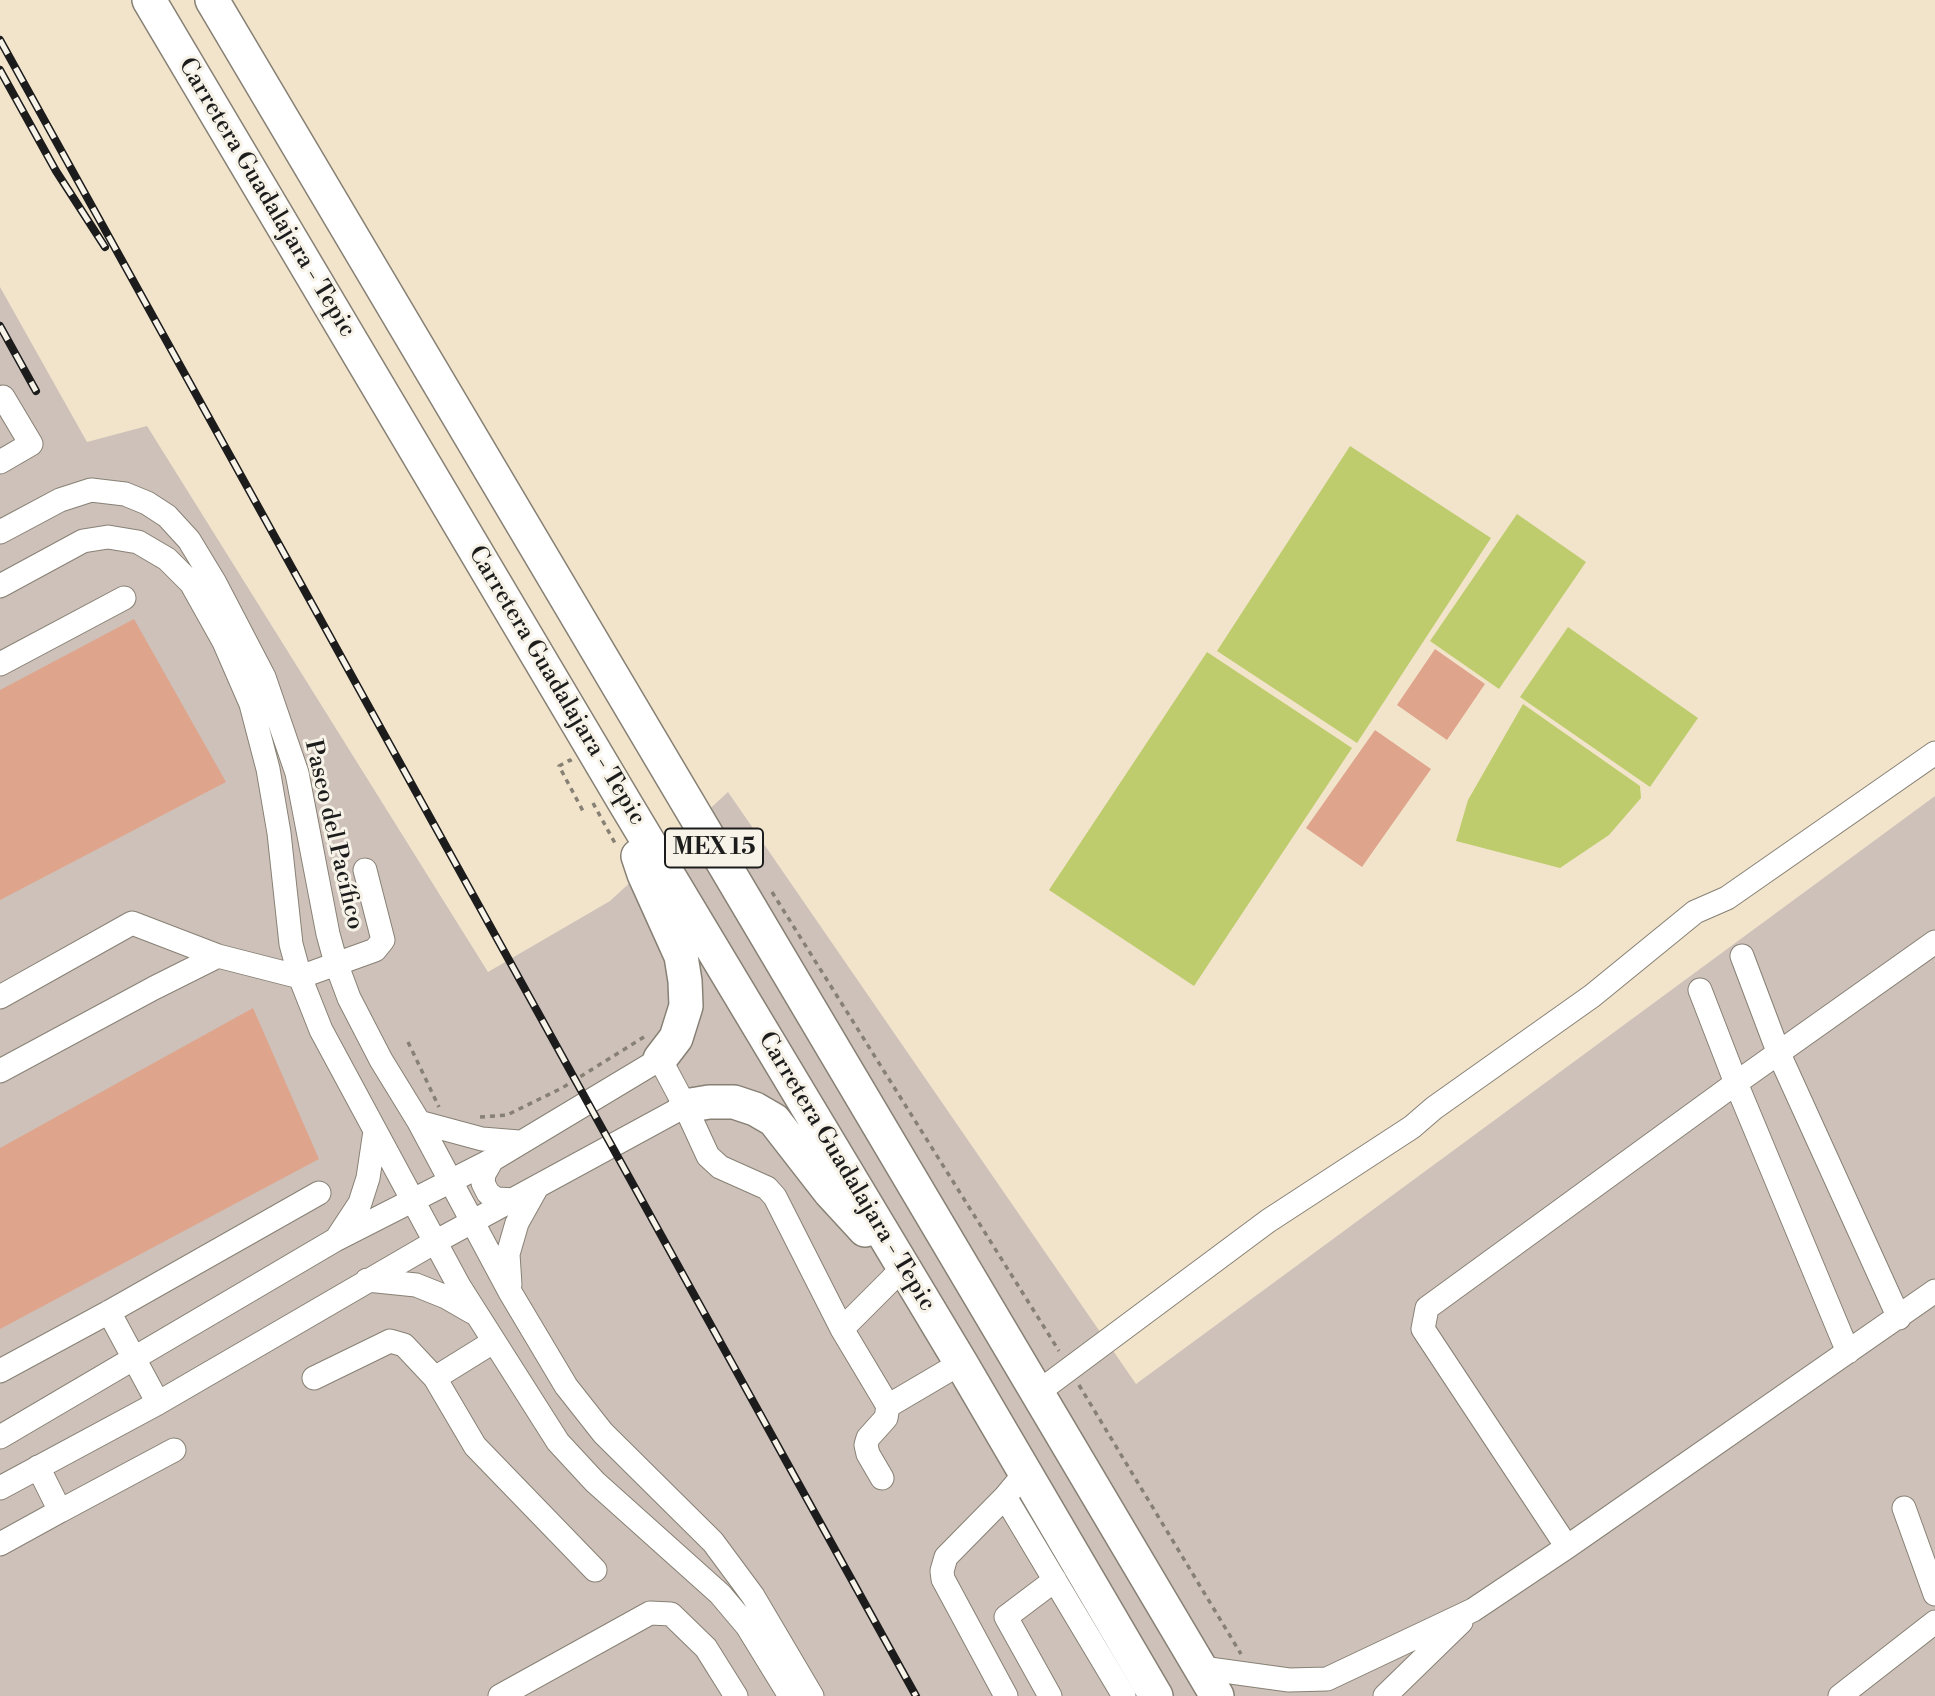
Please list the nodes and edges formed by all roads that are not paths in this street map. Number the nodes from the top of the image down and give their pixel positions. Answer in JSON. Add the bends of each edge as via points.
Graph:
{"nodes":[{"id":1,"x":149,"y":0,"type":"edge"},
{"id":2,"x":212,"y":0,"type":"edge"},
{"id":3,"x":0,"y":398,"type":"edge"},
{"id":4,"x":0,"y":462,"type":"edge"},
{"id":5,"x":147,"y":503,"type":"junction"},
{"id":6,"x":0,"y":532,"type":"edge"},
{"id":7,"x":138,"y":542,"type":"junction"},
{"id":8,"x":0,"y":586,"type":"edge"},
{"id":9,"x":124,"y":598,"type":"dead end"},
{"id":10,"x":0,"y":664,"type":"edge"},
{"id":11,"x":1935,"y":754,"type":"edge"},
{"id":12,"x":625,"y":803,"type":"junction"},
{"id":13,"x":365,"y":870,"type":"dead end"},
{"id":14,"x":328,"y":934,"type":"junction"},
{"id":15,"x":1935,"y":942,"type":"edge"},
{"id":16,"x":291,"y":944,"type":"junction"},
{"id":17,"x":218,"y":956,"type":"junction"},
{"id":18,"x":1742,"y":956,"type":"dead end"},
{"id":19,"x":336,"y":963,"type":"junction"},
{"id":20,"x":300,"y":978,"type":"junction"},
{"id":21,"x":1700,"y":990,"type":"dead end"},
{"id":22,"x":0,"y":997,"type":"edge"},
{"id":23,"x":354,"y":1006,"type":"junction"},
{"id":24,"x":317,"y":1018,"type":"junction"},
{"id":25,"x":654,"y":1046,"type":"junction"},
{"id":26,"x":1779,"y":1054,"type":"junction"},
{"id":27,"x":0,"y":1071,"type":"edge"},
{"id":28,"x":1736,"y":1083,"type":"junction"},
{"id":29,"x":685,"y":1106,"type":"junction"},
{"id":30,"x":419,"y":1122,"type":"junction"},
{"id":31,"x":375,"y":1131,"type":"junction"},
{"id":32,"x":519,"y":1142,"type":"junction"},
{"id":33,"x":492,"y":1160,"type":"junction"},
{"id":34,"x":451,"y":1181,"type":"junction"},
{"id":35,"x":319,"y":1193,"type":"dead end"},
{"id":36,"x":526,"y":1194,"type":"junction"},
{"id":37,"x":413,"y":1201,"type":"junction"},
{"id":38,"x":473,"y":1222,"type":"junction"},
{"id":39,"x":335,"y":1240,"type":"junction"},
{"id":40,"x":435,"y":1241,"type":"junction"},
{"id":41,"x":900,"y":1262,"type":"junction"},
{"id":42,"x":366,"y":1280,"type":"junction"},
{"id":43,"x":1935,"y":1291,"type":"edge"},
{"id":44,"x":510,"y":1292,"type":"junction"},
{"id":45,"x":109,"y":1312,"type":"junction"},
{"id":46,"x":476,"y":1314,"type":"junction"},
{"id":47,"x":1899,"y":1318,"type":"junction"},
{"id":48,"x":842,"y":1329,"type":"junction"},
{"id":49,"x":493,"y":1342,"type":"junction"},
{"id":50,"x":1848,"y":1352,"type":"junction"},
{"id":51,"x":134,"y":1359,"type":"junction"},
{"id":52,"x":961,"y":1363,"type":"junction"},
{"id":53,"x":0,"y":1371,"type":"edge"},
{"id":54,"x":314,"y":1378,"type":"dead end"},
{"id":55,"x":435,"y":1378,"type":"junction"},
{"id":56,"x":1037,"y":1393,"type":"junction"},
{"id":57,"x":158,"y":1403,"type":"junction"},
{"id":58,"x":888,"y":1406,"type":"junction"},
{"id":59,"x":0,"y":1437,"type":"edge"},
{"id":60,"x":174,"y":1450,"type":"dead end"},
{"id":61,"x":38,"y":1467,"type":"junction"},
{"id":62,"x":882,"y":1478,"type":"dead end"},
{"id":63,"x":1015,"y":1485,"type":"junction"},
{"id":64,"x":0,"y":1488,"type":"edge"},
{"id":65,"x":1905,"y":1508,"type":"dead end"},
{"id":66,"x":60,"y":1511,"type":"junction"},
{"id":67,"x":0,"y":1544,"type":"edge"},
{"id":68,"x":1567,"y":1548,"type":"junction"},
{"id":69,"x":595,"y":1570,"type":"dead end"},
{"id":70,"x":1055,"y":1580,"type":"junction"},
{"id":71,"x":1935,"y":1594,"type":"edge"},
{"id":72,"x":1473,"y":1609,"type":"junction"},
{"id":73,"x":1006,"y":1617,"type":"junction"},
{"id":74,"x":1935,"y":1622,"type":"edge"},
{"id":75,"x":976,"y":1642,"type":"junction"},
{"id":76,"x":1209,"y":1682,"type":"edge"},
{"id":77,"x":500,"y":1696,"type":"edge"},
{"id":78,"x":736,"y":1696,"type":"edge"},
{"id":79,"x":790,"y":1696,"type":"edge"},
{"id":80,"x":812,"y":1696,"type":"edge"},
{"id":81,"x":1006,"y":1696,"type":"edge"},
{"id":82,"x":1050,"y":1696,"type":"edge"},
{"id":83,"x":1124,"y":1696,"type":"edge"},
{"id":84,"x":1156,"y":1696,"type":"edge"},
{"id":85,"x":1385,"y":1696,"type":"edge"},
{"id":86,"x":1840,"y":1696,"type":"edge"}],
"edges":[{"from":1,"to":12,"type":"highway","name":"Carretera Guadalajara - Tepic","number":"MEX 15"},
{"from":2,"to":56,"type":"highway","name":"Carretera Guadalajara - Tepic","number":"MEX 15"},
{"from":3,"to":4,"type":"street","via":[[31,444]]},
{"from":5,"to":6,"type":"street","name":"Paseo del Pacífico","via":[[125,494],[91,490]]},
{"from":5,"to":7,"type":"street"},
{"from":5,"to":14,"type":"street","name":"Paseo del Pacífico","via":[[189,540],[264,677],[297,773]]},
{"from":7,"to":8,"type":"street","name":"Paseo del Pacífico","via":[[108,537],[83,541]]},
{"from":7,"to":16,"type":"street","name":"Paseo del Pacífico","via":[[167,559],[191,583],[251,704],[279,833]]},
{"from":9,"to":10,"type":"street"},
{"from":11,"to":56,"type":"street","via":[[1727,898],[1685,919],[1592,996],[1412,1127],[1268,1221]]},
{"from":12,"to":25,"type":"highway","via":[[644,874],[681,956],[685,981],[686,1006],[676,1038]]},
{"from":12,"to":41,"type":"highway","name":"Carretera Guadalajara - Tepic","number":"MEX 15"},
{"from":13,"to":19,"type":"street","via":[[383,940],[375,950]]},
{"from":14,"to":16,"type":"street","via":[[317,945],[300,950]]},
{"from":14,"to":19,"type":"street","name":"Paseo del Pacífico"},
{"from":15,"to":26,"type":"street"},
{"from":16,"to":20,"type":"street","name":"Paseo del Pacífico"},
{"from":17,"to":20,"type":"street"},
{"from":17,"to":22,"type":"street","via":[[132,923]]},
{"from":17,"to":27,"type":"street"},
{"from":18,"to":26,"type":"street"},
{"from":19,"to":20,"type":"street"},
{"from":19,"to":23,"type":"street","name":"Paseo del Pacífico"},
{"from":20,"to":24,"type":"street","name":"Paseo del Pacífico"},
{"from":21,"to":28,"type":"street"},
{"from":23,"to":24,"type":"street","via":[[337,1000],[325,1003]]},
{"from":23,"to":30,"type":"street","name":"Paseo del Pacífico"},
{"from":24,"to":31,"type":"street","name":"Paseo del Pacífico"},
{"from":25,"to":29,"type":"street"},
{"from":25,"to":32,"type":"street"},
{"from":26,"to":28,"type":"street"},
{"from":26,"to":47,"type":"street"},
{"from":28,"to":50,"type":"street"},
{"from":28,"to":68,"type":"street","via":[[1427,1308],[1423,1329]]},
{"from":29,"to":36,"type":"street"},
{"from":29,"to":41,"type":"highway","via":[[734,1102],[774,1120],[860,1226]]},
{"from":29,"to":48,"type":"street","via":[[708,1156],[720,1167],[767,1188],[775,1197]]},
{"from":30,"to":32,"type":"street","via":[[482,1139]]},
{"from":30,"to":34,"type":"street","name":"Paseo del Pacífico"},
{"from":31,"to":37,"type":"street","name":"Paseo del Pacífico"},
{"from":31,"to":39,"type":"street","via":[[360,1203]]},
{"from":32,"to":33,"type":"street"},
{"from":33,"to":34,"type":"street"},
{"from":33,"to":36,"type":"street","via":[[484,1174],[488,1193],[496,1199]]},
{"from":34,"to":37,"type":"street"},
{"from":34,"to":38,"type":"street","name":"Paseo del Pacífico"},
{"from":35,"to":45,"type":"street"},
{"from":36,"to":38,"type":"street"},
{"from":36,"to":44,"type":"street","via":[[508,1254]]},
{"from":37,"to":39,"type":"street"},
{"from":37,"to":40,"type":"street"},
{"from":38,"to":40,"type":"street"},
{"from":38,"to":44,"type":"street"},
{"from":39,"to":51,"type":"street"},
{"from":40,"to":42,"type":"street"},
{"from":40,"to":46,"type":"street"},
{"from":41,"to":48,"type":"street"},
{"from":41,"to":52,"type":"highway","name":"Carretera Guadalajara - Tepic","number":"MEX 15"},
{"from":42,"to":46,"type":"street","via":[[416,1286]]},
{"from":42,"to":57,"type":"street"},
{"from":43,"to":47,"type":"street"},
{"from":44,"to":80,"type":"street","via":[[566,1387],[603,1433],[713,1542],[753,1596]]},
{"from":45,"to":51,"type":"street"},
{"from":45,"to":53,"type":"street"},
{"from":46,"to":49,"type":"street"},
{"from":47,"to":50,"type":"street"},
{"from":48,"to":58,"type":"street"},
{"from":49,"to":55,"type":"street"},
{"from":49,"to":79,"type":"street","via":[[558,1443],[720,1594],[747,1626]]},
{"from":50,"to":68,"type":"street"},
{"from":51,"to":57,"type":"street"},
{"from":51,"to":59,"type":"street"},
{"from":52,"to":58,"type":"street"},
{"from":52,"to":63,"type":"highway","name":"Carretera Guadalajara - Tepic","number":"MEX 15"},
{"from":54,"to":55,"type":"street","via":[[390,1341],[404,1345]]},
{"from":55,"to":69,"type":"street","via":[[475,1447]]},
{"from":56,"to":76,"type":"highway","name":"Carretera Guadalajara - Tepic","number":"MEX 15"},
{"from":57,"to":61,"type":"street"},
{"from":58,"to":62,"type":"street","via":[[886,1418],[866,1445]]},
{"from":60,"to":66,"type":"street"},
{"from":61,"to":64,"type":"street"},
{"from":61,"to":66,"type":"street"},
{"from":63,"to":70,"type":"street"},
{"from":63,"to":75,"type":"street","via":[[946,1557],[942,1571]]},
{"from":63,"to":84,"type":"highway","name":"Carretera Guadalajara - Tepic","number":"MEX 15"},
{"from":65,"to":71,"type":"street"},
{"from":66,"to":67,"type":"street"},
{"from":68,"to":72,"type":"street"},
{"from":70,"to":73,"type":"street"},
{"from":70,"to":83,"type":"street"},
{"from":72,"to":76,"type":"street","via":[[1327,1679]]},
{"from":72,"to":85,"type":"street"},
{"from":73,"to":75,"type":"street"},
{"from":73,"to":82,"type":"street"},
{"from":74,"to":86,"type":"street"},
{"from":75,"to":81,"type":"street"},
{"from":77,"to":78,"type":"street","via":[[650,1614],[671,1614],[706,1648]]}]}
